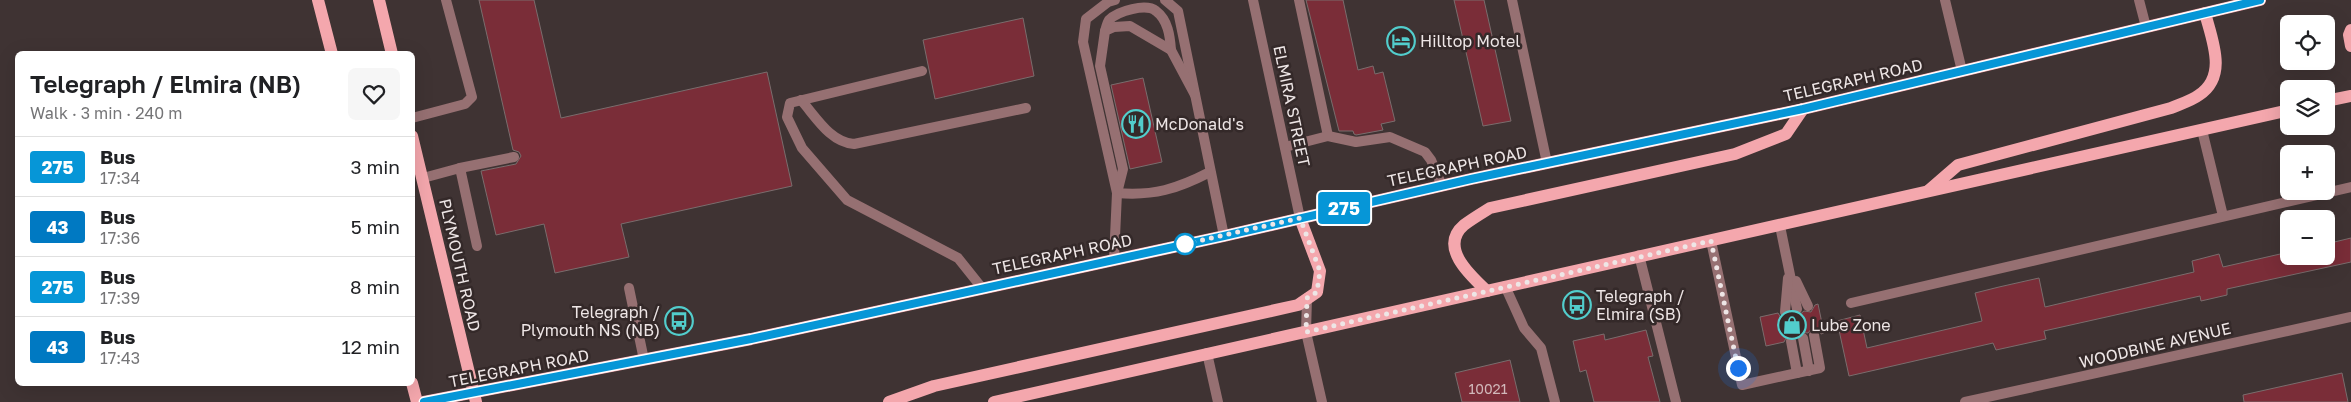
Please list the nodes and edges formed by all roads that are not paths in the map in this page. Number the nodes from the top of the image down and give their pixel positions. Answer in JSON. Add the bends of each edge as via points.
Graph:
{"nodes":[{"id":1,"x":318,"y":0,"type":"edge"},
{"id":2,"x":379,"y":0,"type":"edge"},
{"id":3,"x":446,"y":0,"type":"edge"},
{"id":4,"x":1115,"y":0,"type":"edge"},
{"id":5,"x":1165,"y":0,"type":"edge"},
{"id":6,"x":1253,"y":0,"type":"edge"},
{"id":7,"x":1299,"y":0,"type":"edge"},
{"id":8,"x":1512,"y":0,"type":"edge"},
{"id":9,"x":1945,"y":0,"type":"edge"},
{"id":10,"x":2139,"y":0,"type":"edge"},
{"id":11,"x":2260,"y":0,"type":"edge"},
{"id":12,"x":2205,"y":13,"type":"junction"},
{"id":13,"x":2146,"y":27,"type":"junction"},
{"id":14,"x":2351,"y":30,"type":"edge"},
{"id":15,"x":1105,"y":31,"type":"junction"},
{"id":16,"x":2351,"y":46,"type":"edge"},
{"id":17,"x":1171,"y":50,"type":"junction"},
{"id":18,"x":331,"y":51,"type":"edge"},
{"id":19,"x":391,"y":51,"type":"edge"},
{"id":20,"x":922,"y":71,"type":"dead end"},
{"id":21,"x":1962,"y":71,"type":"junction"},
{"id":22,"x":1195,"y":95,"type":"junction"},
{"id":23,"x":2351,"y":96,"type":"edge"},
{"id":24,"x":2335,"y":99,"type":"edge"},
{"id":25,"x":801,"y":100,"type":"junction"},
{"id":26,"x":1026,"y":108,"type":"dead end"},
{"id":27,"x":1803,"y":109,"type":"junction"},
{"id":28,"x":2280,"y":112,"type":"edge"},
{"id":29,"x":415,"y":117,"type":"edge"},
{"id":30,"x":2202,"y":130,"type":"junction"},
{"id":31,"x":1328,"y":136,"type":"junction"},
{"id":32,"x":415,"y":147,"type":"edge"},
{"id":33,"x":1286,"y":147,"type":"junction"},
{"id":34,"x":514,"y":157,"type":"dead end"},
{"id":35,"x":1547,"y":163,"type":"junction"},
{"id":36,"x":460,"y":168,"type":"junction"},
{"id":37,"x":1210,"y":172,"type":"junction"},
{"id":38,"x":423,"y":178,"type":"junction"},
{"id":39,"x":1442,"y":186,"type":"junction"},
{"id":40,"x":2351,"y":186,"type":"edge"},
{"id":41,"x":1117,"y":193,"type":"junction"},
{"id":42,"x":1926,"y":193,"type":"junction"},
{"id":43,"x":2223,"y":216,"type":"junction"},
{"id":44,"x":1300,"y":218,"type":"junction"},
{"id":45,"x":1780,"y":226,"type":"junction"},
{"id":46,"x":1224,"y":236,"type":"junction"},
{"id":47,"x":1711,"y":241,"type":"junction"},
{"id":48,"x":477,"y":246,"type":"dead end"},
{"id":49,"x":1639,"y":256,"type":"junction"},
{"id":50,"x":1114,"y":260,"type":"junction"},
{"id":51,"x":1788,"y":267,"type":"junction"},
{"id":52,"x":1505,"y":286,"type":"junction"},
{"id":53,"x":629,"y":288,"type":"dead end"},
{"id":54,"x":982,"y":288,"type":"junction"},
{"id":55,"x":1487,"y":290,"type":"junction"},
{"id":56,"x":1307,"y":298,"type":"junction"},
{"id":57,"x":1851,"y":303,"type":"dead end"},
{"id":58,"x":1808,"y":306,"type":"dead end"},
{"id":59,"x":1797,"y":309,"type":"dead end"},
{"id":60,"x":1785,"y":312,"type":"dead end"},
{"id":61,"x":2351,"y":317,"type":"edge"},
{"id":62,"x":1306,"y":332,"type":"junction"},
{"id":63,"x":1814,"y":335,"type":"dead end"},
{"id":64,"x":1803,"y":338,"type":"dead end"},
{"id":65,"x":1791,"y":340,"type":"dead end"},
{"id":66,"x":1207,"y":353,"type":"junction"},
{"id":67,"x":644,"y":360,"type":"junction"},
{"id":68,"x":1809,"y":371,"type":"junction"},
{"id":69,"x":1797,"y":374,"type":"junction"},
{"id":70,"x":413,"y":386,"type":"edge"},
{"id":71,"x":475,"y":398,"type":"edge"},
{"id":72,"x":417,"y":402,"type":"edge"},
{"id":73,"x":424,"y":402,"type":"edge"},
{"id":74,"x":889,"y":402,"type":"edge"},
{"id":75,"x":994,"y":402,"type":"edge"},
{"id":76,"x":1218,"y":402,"type":"edge"},
{"id":77,"x":1322,"y":402,"type":"edge"},
{"id":78,"x":1555,"y":402,"type":"edge"},
{"id":79,"x":1676,"y":402,"type":"edge"},
{"id":80,"x":1965,"y":402,"type":"edge"}],
"edges":[{"from":1,"to":18,"type":"main road"},
{"from":2,"to":19,"type":"main road"},
{"from":3,"to":29,"type":"street","via":[[472,98],[465,104]]},
{"from":4,"to":41,"type":"street","via":[[1086,19],[1083,42]]},
{"from":5,"to":22,"type":"street","via":[[1178,11]]},
{"from":6,"to":33,"type":"street","name":"ELMIRA STREET"},
{"from":7,"to":31,"type":"street"},
{"from":8,"to":35,"type":"street"},
{"from":9,"to":21,"type":"street"},
{"from":10,"to":13,"type":"street"},
{"from":11,"to":12,"type":"main road","name":"TELEGRAPH ROAD"},
{"from":12,"to":13,"type":"main road","name":"TELEGRAPH ROAD"},
{"from":12,"to":42,"type":"main road","via":[[2216,70],[2212,84],[2199,95],[2171,108],[1958,165]]},
{"from":13,"to":21,"type":"main road","name":"TELEGRAPH ROAD"},
{"from":14,"to":16,"type":"main road"},
{"from":15,"to":17,"type":"street","via":[[1130,26]]},
{"from":15,"to":17,"type":"street","via":[[1109,20],[1127,10],[1147,6],[1157,11],[1167,26]]},
{"from":15,"to":41,"type":"street","via":[[1100,66],[1123,169]]},
{"from":17,"to":22,"type":"street"},
{"from":20,"to":25,"type":"street"},
{"from":21,"to":27,"type":"main road","name":"TELEGRAPH ROAD"},
{"from":22,"to":37,"type":"street"},
{"from":23,"to":24,"type":"main road"},
{"from":25,"to":26,"type":"street","via":[[830,134],[843,143],[854,144]]},
{"from":25,"to":54,"type":"street","via":[[790,103],[787,117],[792,130],[802,148],[847,200],[958,258]]},
{"from":27,"to":35,"type":"main road","name":"TELEGRAPH ROAD"},
{"from":27,"to":55,"type":"main road","via":[[1786,134],[1735,154],[1490,208],[1462,226],[1455,238],[1457,255],[1465,271]]},
{"from":28,"to":30,"type":"main road"},
{"from":30,"to":42,"type":"main road"},
{"from":30,"to":43,"type":"street"},
{"from":31,"to":33,"type":"street"},
{"from":31,"to":39,"type":"street","via":[[1356,142],[1390,137],[1416,148],[1431,160]]},
{"from":32,"to":38,"type":"main road","name":"PLYMOUTH ROAD"},
{"from":33,"to":44,"type":"street","name":"ELMIRA STREET"},
{"from":34,"to":36,"type":"street"},
{"from":35,"to":39,"type":"main road","name":"TELEGRAPH ROAD"},
{"from":36,"to":38,"type":"street"},
{"from":36,"to":48,"type":"street"},
{"from":37,"to":41,"type":"street","via":[[1165,192]]},
{"from":37,"to":46,"type":"street"},
{"from":38,"to":71,"type":"main road","name":"PLYMOUTH ROAD"},
{"from":39,"to":44,"type":"main road","name":"TELEGRAPH ROAD"},
{"from":40,"to":43,"type":"street"},
{"from":41,"to":50,"type":"street"},
{"from":42,"to":45,"type":"main road"},
{"from":43,"to":57,"type":"street"},
{"from":44,"to":46,"type":"main road","name":"TELEGRAPH ROAD"},
{"from":44,"to":56,"type":"main road","via":[[1320,271],[1317,292]]},
{"from":45,"to":47,"type":"main road"},
{"from":45,"to":51,"type":"street"},
{"from":46,"to":50,"type":"main road","name":"TELEGRAPH ROAD"},
{"from":47,"to":49,"type":"main road"},
{"from":47,"to":69,"type":"street","via":[[1742,385]]},
{"from":49,"to":52,"type":"main road"},
{"from":49,"to":79,"type":"street"},
{"from":50,"to":54,"type":"main road","name":"TELEGRAPH ROAD"},
{"from":51,"to":58,"type":"street"},
{"from":51,"to":59,"type":"street"},
{"from":51,"to":60,"type":"street"},
{"from":52,"to":55,"type":"main road"},
{"from":52,"to":78,"type":"street","via":[[1524,328],[1541,348]]},
{"from":53,"to":67,"type":"street"},
{"from":54,"to":67,"type":"main road","name":"TELEGRAPH ROAD"},
{"from":55,"to":62,"type":"main road"},
{"from":56,"to":62,"type":"street"},
{"from":56,"to":74,"type":"main road","via":[[1298,305],[934,386]]},
{"from":61,"to":80,"type":"street","name":"WOODBINE AVENUE"},
{"from":62,"to":66,"type":"main road"},
{"from":62,"to":77,"type":"street"},
{"from":63,"to":68,"type":"street","via":[[1820,368]]},
{"from":64,"to":68,"type":"street"},
{"from":65,"to":69,"type":"street"},
{"from":66,"to":75,"type":"main road"},
{"from":66,"to":76,"type":"street"},
{"from":67,"to":71,"type":"main road","name":"TELEGRAPH ROAD"},
{"from":68,"to":69,"type":"street"},
{"from":70,"to":72,"type":"main road"},
{"from":71,"to":73,"type":"main road","name":"TELEGRAPH ROAD"}]}
